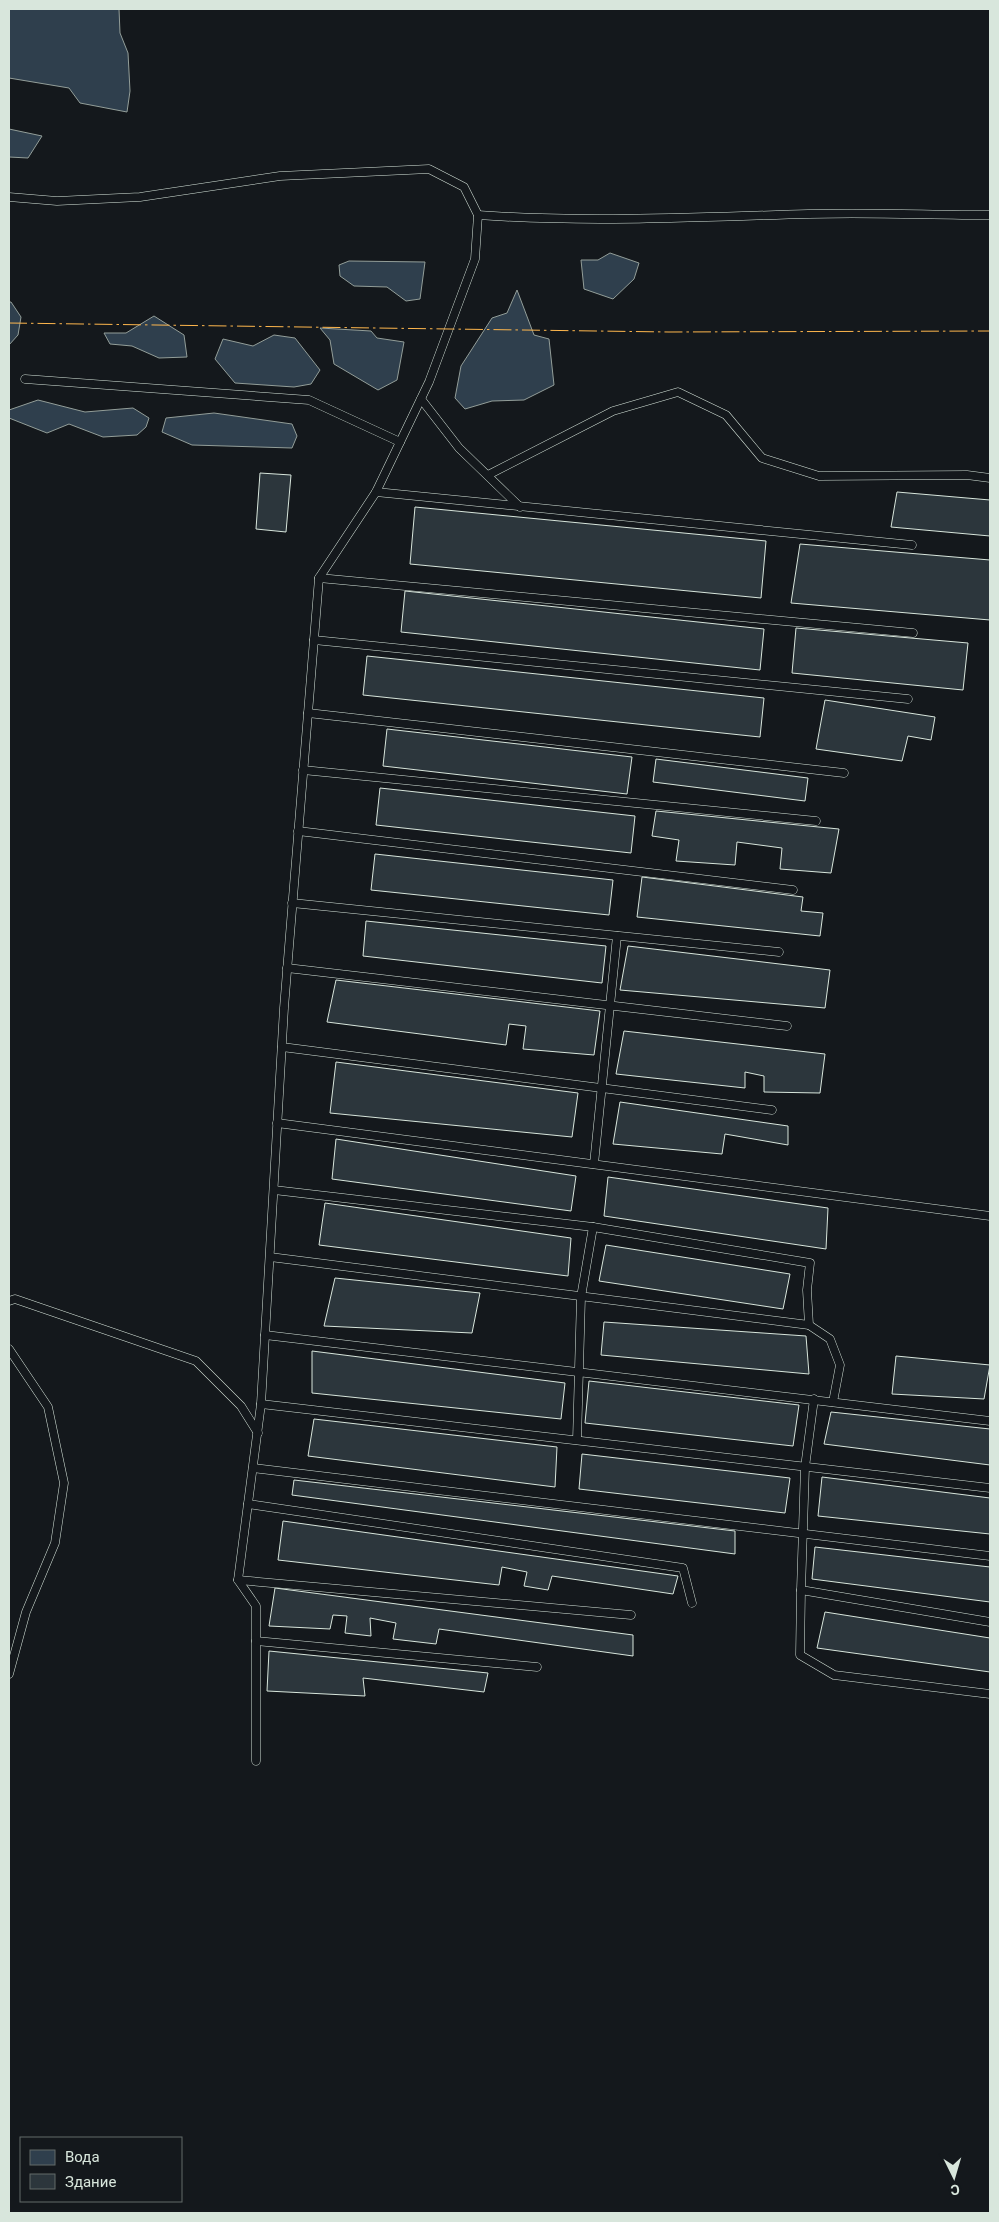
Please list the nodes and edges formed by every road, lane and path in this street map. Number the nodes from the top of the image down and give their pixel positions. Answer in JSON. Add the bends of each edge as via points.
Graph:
{"nodes":[{"id":1,"x":9,"y":197,"type":"edge"},
{"id":2,"x":478,"y":215,"type":"junction"},
{"id":3,"x":990,"y":215,"type":"edge"},
{"id":4,"x":26,"y":378,"type":"dead end"},
{"id":5,"x":420,"y":399,"type":"junction"},
{"id":6,"x":400,"y":442,"type":"junction"},
{"id":7,"x":488,"y":475,"type":"junction"},
{"id":8,"x":990,"y":478,"type":"edge"},
{"id":9,"x":376,"y":492,"type":"junction"},
{"id":10,"x":520,"y":507,"type":"junction"},
{"id":11,"x":912,"y":545,"type":"dead end"},
{"id":12,"x":319,"y":578,"type":"junction"},
{"id":13,"x":913,"y":633,"type":"dead end"},
{"id":14,"x":314,"y":640,"type":"junction"},
{"id":15,"x":908,"y":699,"type":"dead end"},
{"id":16,"x":308,"y":713,"type":"junction"},
{"id":17,"x":303,"y":770,"type":"junction"},
{"id":18,"x":844,"y":773,"type":"dead end"},
{"id":19,"x":816,"y":821,"type":"dead end"},
{"id":20,"x":298,"y":831,"type":"junction"},
{"id":21,"x":793,"y":890,"type":"dead end"},
{"id":22,"x":292,"y":903,"type":"junction"},
{"id":23,"x":617,"y":936,"type":"junction"},
{"id":24,"x":779,"y":952,"type":"dead end"},
{"id":25,"x":287,"y":968,"type":"junction"},
{"id":26,"x":612,"y":1006,"type":"junction"},
{"id":27,"x":787,"y":1026,"type":"dead end"},
{"id":28,"x":282,"y":1047,"type":"junction"},
{"id":29,"x":601,"y":1088,"type":"junction"},
{"id":30,"x":772,"y":1110,"type":"dead end"},
{"id":31,"x":277,"y":1123,"type":"junction"},
{"id":32,"x":594,"y":1164,"type":"junction"},
{"id":33,"x":274,"y":1190,"type":"junction"},
{"id":34,"x":990,"y":1216,"type":"edge"},
{"id":35,"x":593,"y":1227,"type":"junction"},
{"id":36,"x":270,"y":1257,"type":"junction"},
{"id":37,"x":581,"y":1297,"type":"junction"},
{"id":38,"x":9,"y":1301,"type":"edge"},
{"id":39,"x":809,"y":1325,"type":"junction"},
{"id":40,"x":265,"y":1335,"type":"junction"},
{"id":41,"x":9,"y":1349,"type":"edge"},
{"id":42,"x":579,"y":1372,"type":"junction"},
{"id":43,"x":814,"y":1400,"type":"junction"},
{"id":44,"x":833,"y":1402,"type":"junction"},
{"id":45,"x":262,"y":1404,"type":"junction"},
{"id":46,"x":990,"y":1420,"type":"edge"},
{"id":47,"x":258,"y":1433,"type":"junction"},
{"id":48,"x":577,"y":1440,"type":"junction"},
{"id":49,"x":805,"y":1466,"type":"junction"},
{"id":50,"x":253,"y":1468,"type":"junction"},
{"id":51,"x":990,"y":1488,"type":"edge"},
{"id":52,"x":248,"y":1504,"type":"junction"},
{"id":53,"x":803,"y":1534,"type":"junction"},
{"id":54,"x":990,"y":1556,"type":"edge"},
{"id":55,"x":238,"y":1580,"type":"junction"},
{"id":56,"x":800,"y":1590,"type":"junction"},
{"id":57,"x":692,"y":1603,"type":"dead end"},
{"id":58,"x":631,"y":1616,"type":"dead end"},
{"id":59,"x":990,"y":1622,"type":"edge"},
{"id":60,"x":256,"y":1641,"type":"junction"},
{"id":61,"x":537,"y":1667,"type":"dead end"},
{"id":62,"x":9,"y":1674,"type":"edge"},
{"id":63,"x":990,"y":1694,"type":"edge"},
{"id":64,"x":256,"y":1761,"type":"dead end"}],
"edges":[{"from":1,"to":2,"type":"lane","via":[[57,202],[140,197],[280,176],[429,170],[464,187]]},
{"from":2,"to":3,"type":"lane","via":[[547,220],[704,219],[810,214]]},
{"from":2,"to":5,"type":"lane","via":[[475,259]]},
{"from":4,"to":6,"type":"lane","via":[[310,400]]},
{"from":5,"to":6,"type":"lane"},
{"from":5,"to":7,"type":"lane","via":[[459,448]]},
{"from":6,"to":9,"type":"lane"},
{"from":7,"to":8,"type":"lane","via":[[612,411],[678,392],[726,415],[762,458],[819,476],[967,474]]},
{"from":7,"to":10,"type":"lane"},
{"from":9,"to":10,"type":"lane"},
{"from":9,"to":12,"type":"lane"},
{"from":10,"to":11,"type":"lane"},
{"from":12,"to":13,"type":"lane"},
{"from":12,"to":14,"type":"lane"},
{"from":14,"to":15,"type":"lane"},
{"from":14,"to":16,"type":"lane"},
{"from":16,"to":17,"type":"lane"},
{"from":16,"to":18,"type":"lane"},
{"from":17,"to":19,"type":"lane"},
{"from":17,"to":20,"type":"lane"},
{"from":20,"to":21,"type":"lane"},
{"from":20,"to":22,"type":"lane"},
{"from":22,"to":23,"type":"lane"},
{"from":22,"to":25,"type":"lane"},
{"from":23,"to":24,"type":"lane"},
{"from":23,"to":26,"type":"lane"},
{"from":25,"to":26,"type":"lane"},
{"from":25,"to":28,"type":"lane"},
{"from":26,"to":27,"type":"lane"},
{"from":26,"to":29,"type":"lane"},
{"from":28,"to":29,"type":"lane"},
{"from":28,"to":31,"type":"lane"},
{"from":29,"to":30,"type":"lane"},
{"from":29,"to":32,"type":"lane"},
{"from":31,"to":32,"type":"lane"},
{"from":31,"to":33,"type":"lane"},
{"from":32,"to":34,"type":"lane"},
{"from":33,"to":35,"type":"lane"},
{"from":33,"to":36,"type":"lane"},
{"from":35,"to":37,"type":"lane"},
{"from":35,"to":39,"type":"lane","via":[[810,1263],[807,1290]]},
{"from":36,"to":37,"type":"lane"},
{"from":36,"to":40,"type":"lane"},
{"from":37,"to":39,"type":"lane"},
{"from":37,"to":42,"type":"lane"},
{"from":38,"to":47,"type":"lane","via":[[15,1299],[196,1361],[241,1406]]},
{"from":39,"to":44,"type":"lane","via":[[830,1339],[840,1365]]},
{"from":40,"to":42,"type":"lane"},
{"from":40,"to":45,"type":"lane"},
{"from":41,"to":62,"type":"lane","via":[[48,1407],[64,1483],[55,1543],[26,1612]]},
{"from":42,"to":43,"type":"lane"},
{"from":42,"to":48,"type":"lane"},
{"from":43,"to":44,"type":"lane"},
{"from":43,"to":49,"type":"lane"},
{"from":44,"to":46,"type":"lane"},
{"from":45,"to":47,"type":"lane"},
{"from":45,"to":48,"type":"lane"},
{"from":47,"to":50,"type":"lane"},
{"from":48,"to":49,"type":"lane"},
{"from":49,"to":51,"type":"lane"},
{"from":49,"to":53,"type":"lane"},
{"from":50,"to":52,"type":"lane"},
{"from":50,"to":53,"type":"lane"},
{"from":52,"to":55,"type":"lane"},
{"from":52,"to":57,"type":"lane","via":[[683,1568]]},
{"from":53,"to":54,"type":"lane"},
{"from":53,"to":56,"type":"lane"},
{"from":55,"to":58,"type":"lane"},
{"from":55,"to":60,"type":"lane","via":[[256,1606]]},
{"from":56,"to":59,"type":"lane"},
{"from":56,"to":63,"type":"lane","via":[[800,1655],[834,1674]]},
{"from":60,"to":61,"type":"lane"},
{"from":60,"to":64,"type":"lane"}]}
